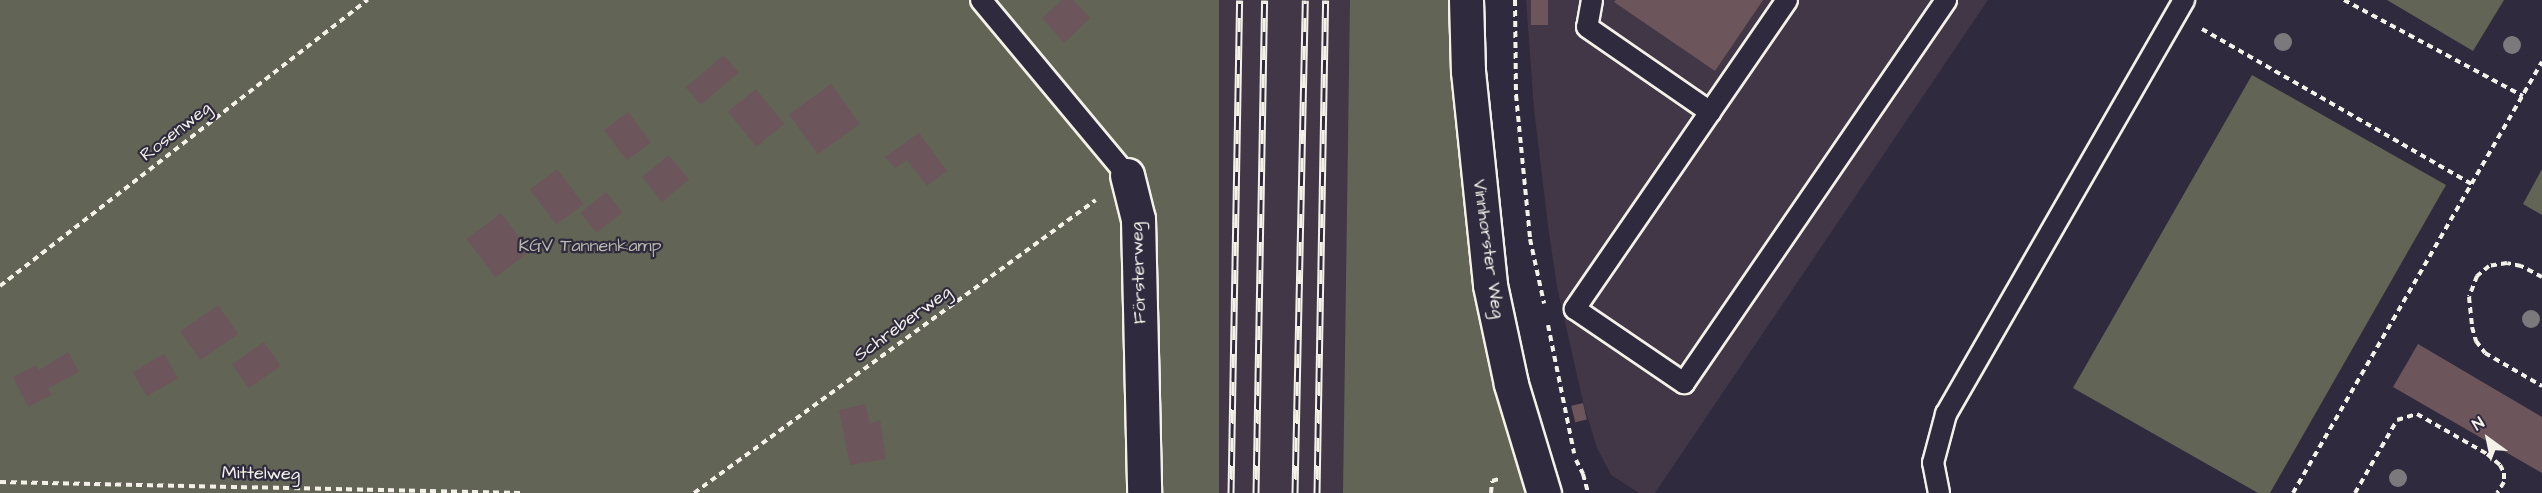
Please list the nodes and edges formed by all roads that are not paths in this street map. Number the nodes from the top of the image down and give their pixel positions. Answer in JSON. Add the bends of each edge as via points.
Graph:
{"nodes":[{"id":1,"x":981,"y":0,"type":"edge"},
{"id":2,"x":1466,"y":0,"type":"edge"},
{"id":3,"x":1592,"y":0,"type":"edge"},
{"id":4,"x":1787,"y":0,"type":"edge"},
{"id":5,"x":1946,"y":0,"type":"edge"},
{"id":6,"x":2180,"y":7,"type":"edge"},
{"id":7,"x":1710,"y":112,"type":"junction"},
{"id":8,"x":1127,"y":175,"type":"joint"},
{"id":9,"x":1144,"y":493,"type":"edge"},
{"id":10,"x":1544,"y":493,"type":"edge"},
{"id":11,"x":1940,"y":493,"type":"edge"}],
"edges":[{"from":1,"to":8,"type":"lane","name":"Försterweg"},
{"from":2,"to":10,"type":"street","name":"Vinnhorster Weg","via":[[1467,71],[1490,285],[1511,384]]},
{"from":3,"to":7,"type":"lane","via":[[1587,27]]},
{"from":4,"to":7,"type":"lane"},
{"from":5,"to":7,"type":"lane","via":[[1684,383],[1575,309]]},
{"from":6,"to":11,"type":"lane","via":[[1946,414],[1933,463]]},
{"from":8,"to":9,"type":"street","name":"Försterweg","via":[[1138,219]]}]}
